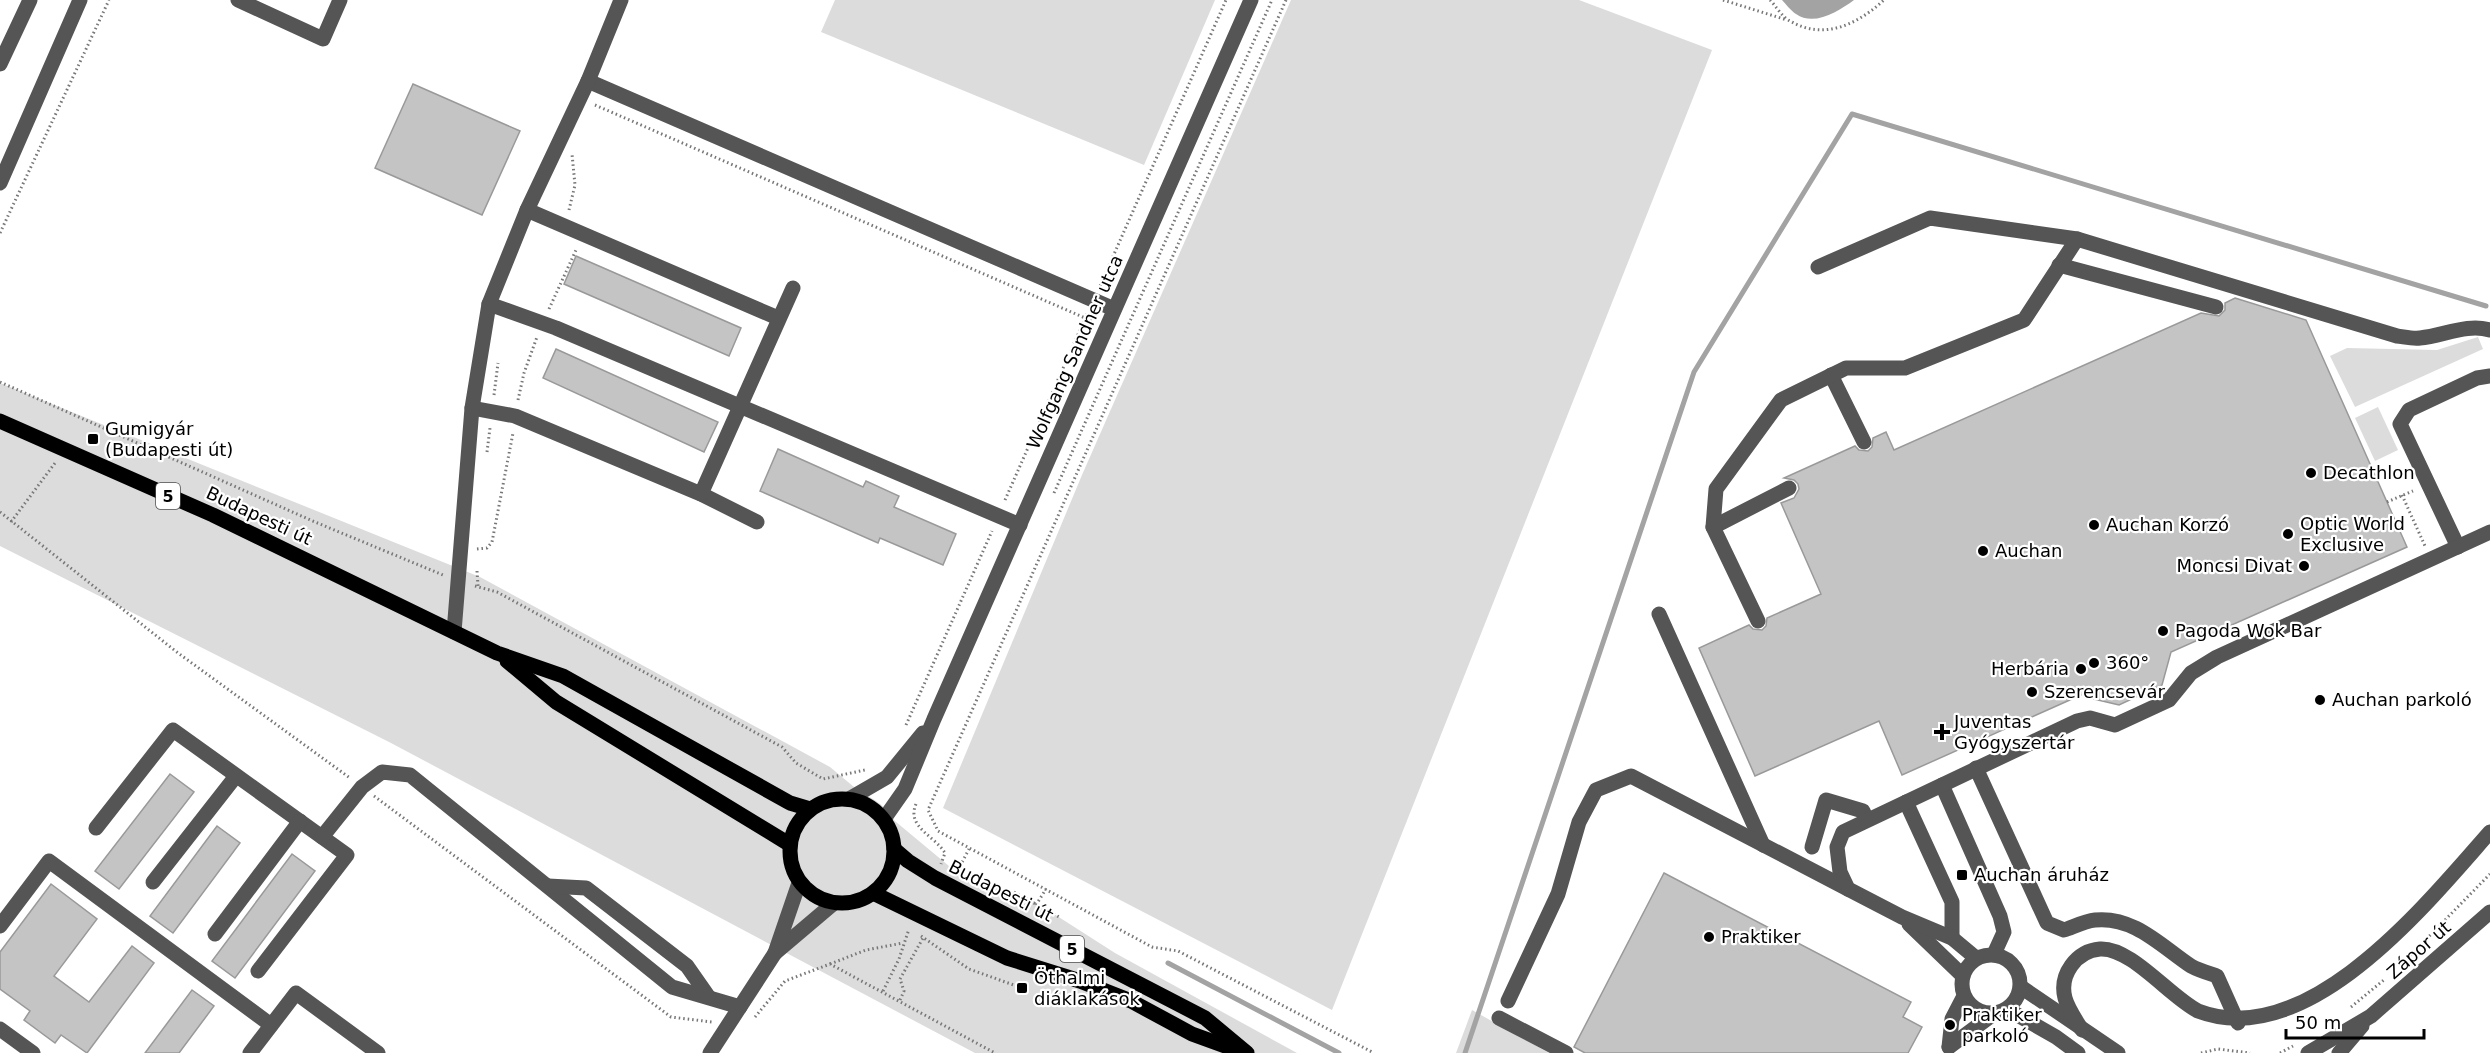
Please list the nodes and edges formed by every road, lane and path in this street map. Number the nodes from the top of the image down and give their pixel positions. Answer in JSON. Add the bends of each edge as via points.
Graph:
{"nodes":[{"id":1,"x":30,"y":0,"type":"edge"},
{"id":2,"x":80,"y":0,"type":"edge"},
{"id":3,"x":109,"y":0,"type":"edge"},
{"id":4,"x":238,"y":0,"type":"edge"},
{"id":5,"x":340,"y":0,"type":"edge"},
{"id":6,"x":621,"y":0,"type":"edge"},
{"id":7,"x":1226,"y":0,"type":"edge"},
{"id":8,"x":1251,"y":0,"type":"edge"},
{"id":9,"x":1272,"y":0,"type":"edge"},
{"id":10,"x":1286,"y":0,"type":"edge"},
{"id":11,"x":1723,"y":0,"type":"edge"},
{"id":12,"x":1770,"y":0,"type":"edge"},
{"id":13,"x":1884,"y":0,"type":"edge"},
{"id":14,"x":1788,"y":21,"type":"junction"},
{"id":15,"x":0,"y":64,"type":"edge"},
{"id":16,"x":588,"y":81,"type":"junction"},
{"id":17,"x":571,"y":144,"type":"dead end"},
{"id":18,"x":0,"y":183,"type":"edge"},
{"id":19,"x":527,"y":210,"type":"junction"},
{"id":20,"x":565,"y":225,"type":"junction"},
{"id":21,"x":0,"y":233,"type":"edge"},
{"id":22,"x":2077,"y":239,"type":"junction"},
{"id":23,"x":2059,"y":265,"type":"junction"},
{"id":24,"x":1818,"y":267,"type":"dead end"},
{"id":25,"x":793,"y":288,"type":"dead end"},
{"id":26,"x":1093,"y":300,"type":"junction"},
{"id":27,"x":489,"y":304,"type":"junction"},
{"id":28,"x":2216,"y":307,"type":"dead end"},
{"id":29,"x":1114,"y":309,"type":"junction"},
{"id":30,"x":778,"y":318,"type":"junction"},
{"id":31,"x":2490,"y":330,"type":"edge"},
{"id":32,"x":499,"y":357,"type":"dead end"},
{"id":33,"x":1832,"y":375,"type":"junction"},
{"id":34,"x":2490,"y":376,"type":"edge"},
{"id":35,"x":0,"y":382,"type":"edge"},
{"id":36,"x":493,"y":404,"type":"dead end"},
{"id":37,"x":739,"y":407,"type":"junction"},
{"id":38,"x":472,"y":408,"type":"junction"},
{"id":39,"x":0,"y":421,"type":"edge"},
{"id":40,"x":490,"y":427,"type":"dead end"},
{"id":41,"x":1864,"y":442,"type":"dead end"},
{"id":42,"x":65,"y":450,"type":"junction"},
{"id":43,"x":486,"y":462,"type":"dead end"},
{"id":44,"x":2428,"y":484,"type":"junction"},
{"id":45,"x":1789,"y":489,"type":"dead end"},
{"id":46,"x":701,"y":494,"type":"junction"},
{"id":47,"x":1053,"y":495,"type":"dead end"},
{"id":48,"x":2387,"y":502,"type":"dead end"},
{"id":49,"x":998,"y":516,"type":"junction"},
{"id":50,"x":11,"y":522,"type":"dead end"},
{"id":51,"x":757,"y":522,"type":"dead end"},
{"id":52,"x":1020,"y":525,"type":"junction"},
{"id":53,"x":1713,"y":526,"type":"junction"},
{"id":54,"x":2490,"y":532,"type":"edge"},
{"id":55,"x":475,"y":545,"type":"dead end"},
{"id":56,"x":2458,"y":547,"type":"junction"},
{"id":57,"x":477,"y":559,"type":"dead end"},
{"id":58,"x":477,"y":568,"type":"dead end"},
{"id":59,"x":458,"y":581,"type":"junction"},
{"id":60,"x":478,"y":587,"type":"junction"},
{"id":61,"x":1659,"y":614,"type":"dead end"},
{"id":62,"x":1758,"y":621,"type":"dead end"},
{"id":63,"x":454,"y":632,"type":"junction"},
{"id":64,"x":497,"y":653,"type":"junction"},
{"id":65,"x":934,"y":719,"type":"junction"},
{"id":66,"x":902,"y":734,"type":"dead end"},
{"id":67,"x":1976,"y":768,"type":"junction"},
{"id":68,"x":867,"y":769,"type":"dead end"},
{"id":69,"x":236,"y":776,"type":"junction"},
{"id":70,"x":1942,"y":785,"type":"junction"},
{"id":71,"x":920,"y":797,"type":"dead end"},
{"id":72,"x":849,"y":799,"type":"junction"},
{"id":73,"x":1906,"y":802,"type":"junction"},
{"id":74,"x":810,"y":809,"type":"junction"},
{"id":75,"x":884,"y":819,"type":"junction"},
{"id":76,"x":1867,"y":820,"type":"junction"},
{"id":77,"x":300,"y":821,"type":"junction"},
{"id":78,"x":96,"y":828,"type":"dead end"},
{"id":79,"x":1843,"y":832,"type":"junction"},
{"id":80,"x":2490,"y":832,"type":"edge"},
{"id":81,"x":322,"y":837,"type":"junction"},
{"id":82,"x":789,"y":844,"type":"junction"},
{"id":83,"x":1763,"y":845,"type":"junction"},
{"id":84,"x":1812,"y":847,"type":"junction"},
{"id":85,"x":894,"y":849,"type":"junction"},
{"id":86,"x":969,"y":849,"type":"junction"},
{"id":87,"x":1791,"y":860,"type":"junction"},
{"id":88,"x":958,"y":870,"type":"dead end"},
{"id":89,"x":2490,"y":874,"type":"edge"},
{"id":90,"x":935,"y":878,"type":"junction"},
{"id":91,"x":153,"y":882,"type":"dead end"},
{"id":92,"x":799,"y":883,"type":"junction"},
{"id":93,"x":548,"y":886,"type":"junction"},
{"id":94,"x":1046,"y":889,"type":"junction"},
{"id":95,"x":1848,"y":889,"type":"junction"},
{"id":96,"x":1014,"y":892,"type":"dead end"},
{"id":97,"x":873,"y":893,"type":"junction"},
{"id":98,"x":834,"y":903,"type":"junction"},
{"id":99,"x":1036,"y":905,"type":"junction"},
{"id":100,"x":2490,"y":912,"type":"edge"},
{"id":101,"x":917,"y":914,"type":"junction"},
{"id":102,"x":1902,"y":917,"type":"junction"},
{"id":103,"x":1061,"y":918,"type":"dead end"},
{"id":104,"x":0,"y":926,"type":"edge"},
{"id":105,"x":909,"y":929,"type":"junction"},
{"id":106,"x":215,"y":934,"type":"dead end"},
{"id":107,"x":924,"y":937,"type":"junction"},
{"id":108,"x":1952,"y":938,"type":"junction"},
{"id":109,"x":903,"y":943,"type":"junction"},
{"id":110,"x":775,"y":953,"type":"junction"},
{"id":111,"x":1994,"y":954,"type":"junction"},
{"id":112,"x":1976,"y":958,"type":"junction"},
{"id":113,"x":830,"y":964,"type":"dead end"},
{"id":114,"x":258,"y":971,"type":"dead end"},
{"id":115,"x":1963,"y":976,"type":"junction"},
{"id":116,"x":2021,"y":987,"type":"junction"},
{"id":117,"x":1022,"y":988,"type":"dead end"},
{"id":118,"x":708,"y":996,"type":"junction"},
{"id":119,"x":1964,"y":996,"type":"junction"},
{"id":120,"x":900,"y":1000,"type":"junction"},
{"id":121,"x":1508,"y":1001,"type":"dead end"},
{"id":122,"x":740,"y":1007,"type":"junction"},
{"id":123,"x":2348,"y":1009,"type":"dead end"},
{"id":124,"x":2001,"y":1011,"type":"junction"},
{"id":125,"x":2371,"y":1016,"type":"junction"},
{"id":126,"x":1499,"y":1018,"type":"dead end"},
{"id":127,"x":2238,"y":1023,"type":"junction"},
{"id":128,"x":271,"y":1025,"type":"junction"},
{"id":129,"x":0,"y":1029,"type":"edge"},
{"id":130,"x":2082,"y":1030,"type":"junction"},
{"id":131,"x":1952,"y":1051,"type":"edge"},
{"id":132,"x":33,"y":1053,"type":"edge"},
{"id":133,"x":250,"y":1053,"type":"edge"},
{"id":134,"x":378,"y":1053,"type":"edge"},
{"id":135,"x":710,"y":1053,"type":"edge"},
{"id":136,"x":995,"y":1053,"type":"edge"},
{"id":137,"x":1246,"y":1053,"type":"edge"},
{"id":138,"x":1374,"y":1053,"type":"edge"},
{"id":139,"x":1566,"y":1053,"type":"edge"},
{"id":140,"x":2078,"y":1053,"type":"edge"},
{"id":141,"x":2118,"y":1053,"type":"edge"},
{"id":142,"x":2202,"y":1053,"type":"edge"},
{"id":143,"x":2250,"y":1053,"type":"edge"},
{"id":144,"x":2308,"y":1053,"type":"edge"},
{"id":145,"x":2339,"y":1053,"type":"edge"}],
"edges":[{"from":1,"to":15,"type":"street"},
{"from":2,"to":18,"type":"street"},
{"from":3,"to":21,"type":"path"},
{"from":4,"to":5,"type":"street","via":[[323,39]]},
{"from":6,"to":16,"type":"street"},
{"from":7,"to":26,"type":"path"},
{"from":8,"to":29,"type":"street","name":"Wolfgang Sandner utca"},
{"from":9,"to":47,"type":"path"},
{"from":10,"to":86,"type":"path","via":[[928,810],[938,831]]},
{"from":11,"to":14,"type":"path"},
{"from":12,"to":14,"type":"path"},
{"from":13,"to":14,"type":"path","via":[[1841,29],[1808,28]]},
{"from":16,"to":19,"type":"street"},
{"from":16,"to":26,"type":"street"},
{"from":17,"to":20,"type":"path","via":[[575,185]]},
{"from":19,"to":20,"type":"street"},
{"from":19,"to":27,"type":"street"},
{"from":20,"to":30,"type":"street"},
{"from":22,"to":23,"type":"street"},
{"from":22,"to":24,"type":"street","via":[[1930,218]]},
{"from":22,"to":31,"type":"street","via":[[2397,336],[2419,339],[2463,329]]},
{"from":23,"to":28,"type":"street"},
{"from":23,"to":33,"type":"street","via":[[2024,320],[1905,368],[1846,368]]},
{"from":25,"to":30,"type":"street"},
{"from":26,"to":29,"type":"street"},
{"from":26,"to":49,"type":"path"},
{"from":27,"to":37,"type":"street","via":[[556,328]]},
{"from":27,"to":38,"type":"street"},
{"from":29,"to":52,"type":"street","name":"Wolfgang Sandner utca"},
{"from":30,"to":37,"type":"street"},
{"from":32,"to":36,"type":"path"},
{"from":33,"to":41,"type":"street"},
{"from":33,"to":53,"type":"street","via":[[1781,400],[1716,489]]},
{"from":34,"to":44,"type":"street","via":[[2477,378],[2409,410],[2400,424]]},
{"from":35,"to":59,"type":"path"},
{"from":37,"to":46,"type":"street"},
{"from":37,"to":49,"type":"street"},
{"from":38,"to":46,"type":"street","via":[[515,416]]},
{"from":38,"to":59,"type":"street"},
{"from":39,"to":42,"type":"main road","name":"Budapesti út","number":"5"},
{"from":40,"to":43,"type":"path"},
{"from":42,"to":50,"type":"path"},
{"from":42,"to":63,"type":"main road","name":"Budapesti út","number":"5","via":[[213,515]]},
{"from":44,"to":48,"type":"path"},
{"from":44,"to":56,"type":"street"},
{"from":45,"to":53,"type":"street"},
{"from":46,"to":51,"type":"street"},
{"from":49,"to":52,"type":"street"},
{"from":49,"to":66,"type":"path"},
{"from":52,"to":65,"type":"street","name":"Wolfgang Sandner utca"},
{"from":53,"to":62,"type":"street"},
{"from":54,"to":56,"type":"street"},
{"from":55,"to":57,"type":"path"},
{"from":56,"to":67,"type":"street","via":[[2217,657],[2191,673],[2169,700],[2115,725],[2090,718],[2077,721]]},
{"from":58,"to":60,"type":"path"},
{"from":59,"to":60,"type":"path"},
{"from":59,"to":63,"type":"street"},
{"from":60,"to":68,"type":"path","via":[[497,592],[782,747],[796,763],[823,779]]},
{"from":61,"to":83,"type":"street"},
{"from":63,"to":64,"type":"main road","name":"Budapesti út","number":"5"},
{"from":64,"to":74,"type":"main road","name":"Budapesti út","number":"5","via":[[563,676],[790,803]]},
{"from":64,"to":82,"type":"main road","name":"Budapesti út","number":"5","via":[[556,702]]},
{"from":65,"to":72,"type":"street","name":"Wolfgang Sandner utca","via":[[887,777]]},
{"from":65,"to":75,"type":"street","name":"Wolfgang Sandner utca","via":[[905,789]]},
{"from":67,"to":70,"type":"street"},
{"from":67,"to":127,"type":"street","via":[[2047,923],[2064,930],[2093,920],[2110,920],[2149,934],[2193,967],[2217,976]]},
{"from":69,"to":77,"type":"street"},
{"from":69,"to":78,"type":"street","via":[[172,730]]},
{"from":69,"to":91,"type":"street"},
{"from":70,"to":73,"type":"street"},
{"from":70,"to":111,"type":"street","via":[[2000,916],[2004,932]]},
{"from":71,"to":90,"type":"path","via":[[914,810],[917,825],[945,853]]},
{"from":72,"to":74,"type":"main road","via":[[828,800]]},
{"from":72,"to":75,"type":"main road","via":[[868,806]]},
{"from":73,"to":76,"type":"street"},
{"from":73,"to":108,"type":"street","via":[[1952,902]]},
{"from":74,"to":82,"type":"main road","via":[[796,824]]},
{"from":75,"to":85,"type":"main road"},
{"from":76,"to":79,"type":"street"},
{"from":76,"to":84,"type":"street","via":[[1863,811],[1827,800]]},
{"from":77,"to":81,"type":"street"},
{"from":77,"to":106,"type":"street"},
{"from":79,"to":84,"type":"street"},
{"from":79,"to":95,"type":"street","via":[[1837,847],[1840,872]]},
{"from":80,"to":127,"type":"street","via":[[2394,941],[2359,971],[2304,1008],[2272,1020]]},
{"from":81,"to":93,"type":"street","via":[[362,787],[382,772],[410,775]]},
{"from":81,"to":114,"type":"street","via":[[347,855]]},
{"from":82,"to":92,"type":"main road","via":[[790,864]]},
{"from":83,"to":87,"type":"street"},
{"from":83,"to":121,"type":"street","via":[[1631,776],[1596,790],[1579,822],[1558,894]]},
{"from":84,"to":87,"type":"street"},
{"from":85,"to":90,"type":"main road","name":"Budapesti út","number":"5"},
{"from":85,"to":97,"type":"main road","via":[[889,874]]},
{"from":86,"to":88,"type":"path"},
{"from":86,"to":94,"type":"path"},
{"from":87,"to":95,"type":"street"},
{"from":89,"to":123,"type":"path","via":[[2410,957]]},
{"from":90,"to":137,"type":"main road","name":"Budapesti út","number":"5","via":[[1204,1018]]},
{"from":92,"to":98,"type":"main road","via":[[815,896]]},
{"from":92,"to":110,"type":"street"},
{"from":93,"to":118,"type":"street","via":[[672,987]]},
{"from":93,"to":118,"type":"street","via":[[586,888],[687,966]]},
{"from":94,"to":99,"type":"path"},
{"from":94,"to":138,"type":"path","via":[[1152,947],[1178,951]]},
{"from":95,"to":102,"type":"street"},
{"from":96,"to":99,"type":"path"},
{"from":97,"to":98,"type":"main road","via":[[855,902]]},
{"from":97,"to":101,"type":"main road","name":"Budapesti út","number":"5"},
{"from":98,"to":110,"type":"street"},
{"from":99,"to":103,"type":"path"},
{"from":100,"to":125,"type":"street","name":"Zápor út"},
{"from":101,"to":105,"type":"path"},
{"from":101,"to":137,"type":"main road","name":"Budapesti út","number":"5","via":[[1007,958],[1131,1001],[1192,1035]]},
{"from":102,"to":108,"type":"street"},
{"from":102,"to":115,"type":"street"},
{"from":104,"to":128,"type":"street","via":[[49,861]]},
{"from":105,"to":107,"type":"path"},
{"from":105,"to":109,"type":"path"},
{"from":107,"to":117,"type":"path","via":[[969,969]]},
{"from":107,"to":120,"type":"path","via":[[900,979],[904,991]]},
{"from":108,"to":112,"type":"street"},
{"from":109,"to":113,"type":"path","via":[[866,950]]},
{"from":109,"to":120,"type":"path","via":[[883,991]]},
{"from":110,"to":122,"type":"street"},
{"from":111,"to":112,"type":"street"},
{"from":111,"to":116,"type":"street","via":[[2017,969]]},
{"from":112,"to":115,"type":"street"},
{"from":115,"to":119,"type":"street"},
{"from":116,"to":124,"type":"street","via":[[2017,1000]]},
{"from":116,"to":130,"type":"street"},
{"from":118,"to":122,"type":"street"},
{"from":119,"to":124,"type":"street","via":[[1977,1010]]},
{"from":119,"to":131,"type":"street","via":[[1952,1019]]},
{"from":120,"to":136,"type":"path"},
{"from":122,"to":135,"type":"street"},
{"from":124,"to":131,"type":"street"},
{"from":124,"to":140,"type":"street","via":[[2056,1036]]},
{"from":125,"to":144,"type":"street","name":"Zápor út"},
{"from":125,"to":145,"type":"street","name":"Zápor út"},
{"from":126,"to":139,"type":"street"},
{"from":127,"to":130,"type":"street","via":[[2197,1011],[2120,953],[2103,949],[2078,958],[2067,971],[2065,996]]},
{"from":128,"to":133,"type":"street"},
{"from":128,"to":134,"type":"street","via":[[296,993]]},
{"from":129,"to":132,"type":"street"},
{"from":130,"to":141,"type":"street"},
{"from":142,"to":143,"type":"path","via":[[2218,1049]]}]}
